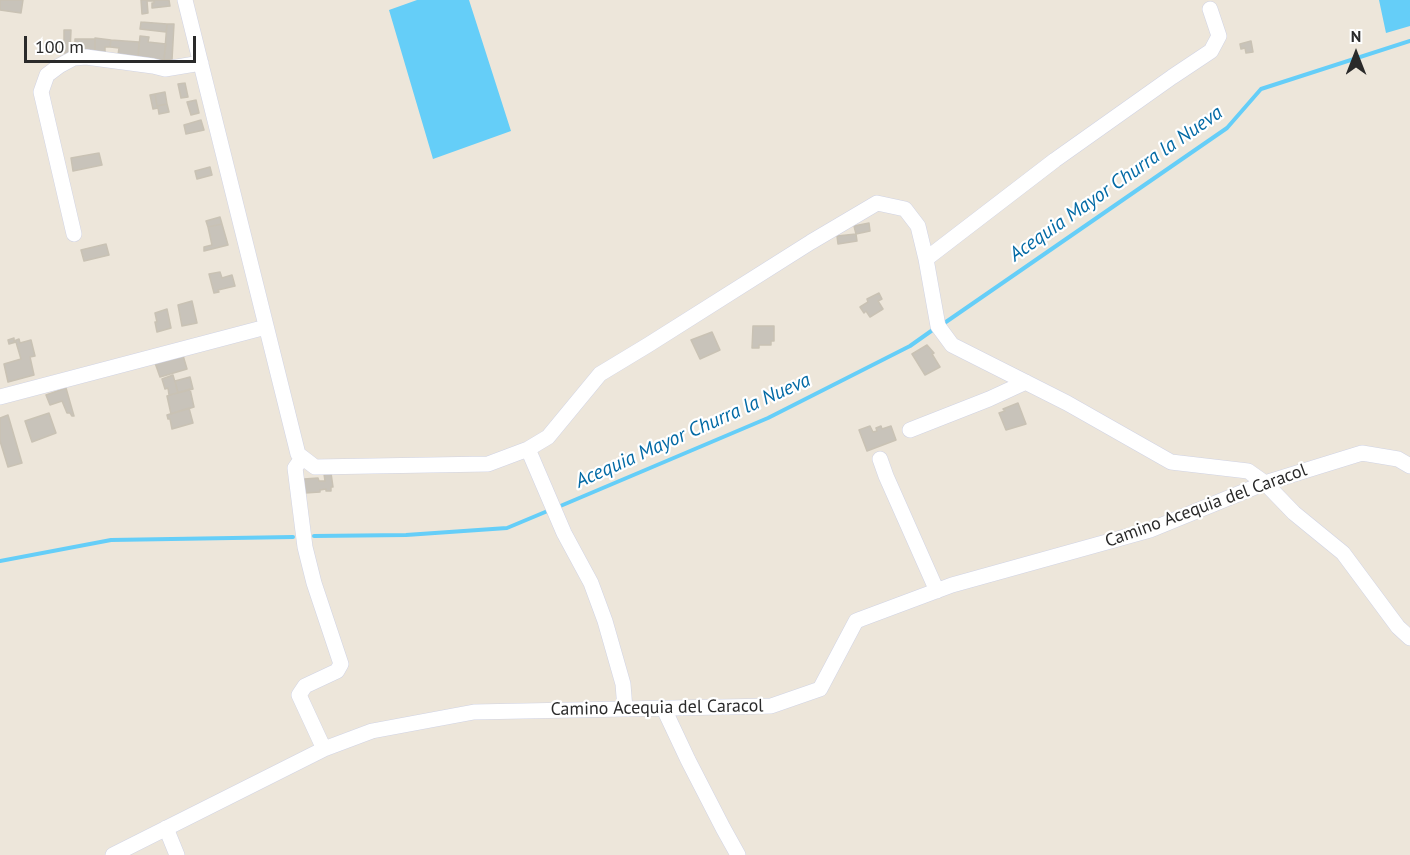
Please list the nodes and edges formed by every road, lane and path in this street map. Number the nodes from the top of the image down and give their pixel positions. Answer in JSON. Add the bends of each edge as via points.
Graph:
{"nodes":[{"id":1,"x":185,"y":0,"type":"edge"},
{"id":2,"x":1210,"y":9,"type":"dead end"},
{"id":3,"x":201,"y":63,"type":"junction"},
{"id":4,"x":74,"y":234,"type":"dead end"},
{"id":5,"x":926,"y":259,"type":"junction"},
{"id":6,"x":266,"y":327,"type":"junction"},
{"id":7,"x":1026,"y":382,"type":"junction"},
{"id":8,"x":0,"y":397,"type":"edge"},
{"id":9,"x":910,"y":430,"type":"dead end"},
{"id":10,"x":528,"y":449,"type":"junction"},
{"id":11,"x":302,"y":458,"type":"junction"},
{"id":12,"x":880,"y":459,"type":"dead end"},
{"id":13,"x":1410,"y":466,"type":"edge"},
{"id":14,"x":1265,"y":483,"type":"junction"},
{"id":15,"x":937,"y":591,"type":"junction"},
{"id":16,"x":1410,"y":638,"type":"edge"},
{"id":17,"x":625,"y":709,"type":"junction"},
{"id":18,"x":664,"y":709,"type":"junction"},
{"id":19,"x":324,"y":749,"type":"junction"},
{"id":20,"x":166,"y":828,"type":"junction"},
{"id":21,"x":113,"y":855,"type":"edge"},
{"id":22,"x":177,"y":855,"type":"edge"},
{"id":23,"x":738,"y":855,"type":"edge"}],
"edges":[{"from":1,"to":3,"type":"street"},
{"from":2,"to":5,"type":"street","via":[[1219,36],[1211,51],[1055,160]]},
{"from":3,"to":4,"type":"street","via":[[165,69],[86,57],[74,58],[47,75],[41,92]]},
{"from":3,"to":6,"type":"street"},
{"from":5,"to":7,"type":"street","via":[[938,326],[952,345]]},
{"from":5,"to":10,"type":"street","via":[[918,226],[904,209],[877,203],[600,374],[548,437]]},
{"from":6,"to":8,"type":"street"},
{"from":6,"to":11,"type":"street"},
{"from":7,"to":9,"type":"street"},
{"from":7,"to":14,"type":"street","via":[[1171,462],[1248,471]]},
{"from":10,"to":11,"type":"street","via":[[488,464],[315,467]]},
{"from":10,"to":17,"type":"street","via":[[564,533],[591,583],[623,684]]},
{"from":11,"to":19,"type":"street","via":[[295,468],[305,547],[341,664],[337,671],[305,686],[298,696]]},
{"from":12,"to":15,"type":"street"},
{"from":13,"to":14,"type":"street","name":"Camino Acequia del Caracol","via":[[1398,459],[1362,453]]},
{"from":14,"to":15,"type":"street","name":"Camino Acequia del Caracol","via":[[1150,530]]},
{"from":14,"to":16,"type":"street","via":[[1343,553]]},
{"from":15,"to":18,"type":"street","name":"Camino Acequia del Caracol","via":[[856,621],[820,689],[771,706]]},
{"from":17,"to":18,"type":"street","name":"Camino Acequia del Caracol"},
{"from":17,"to":19,"type":"street","name":"Camino Acequia del Caracol","via":[[474,712],[372,731]]},
{"from":18,"to":23,"type":"street"},
{"from":19,"to":20,"type":"street","name":"Camino Acequia del Caracol"},
{"from":20,"to":21,"type":"street","name":"Camino Acequia del Caracol"},
{"from":20,"to":22,"type":"street"}]}
